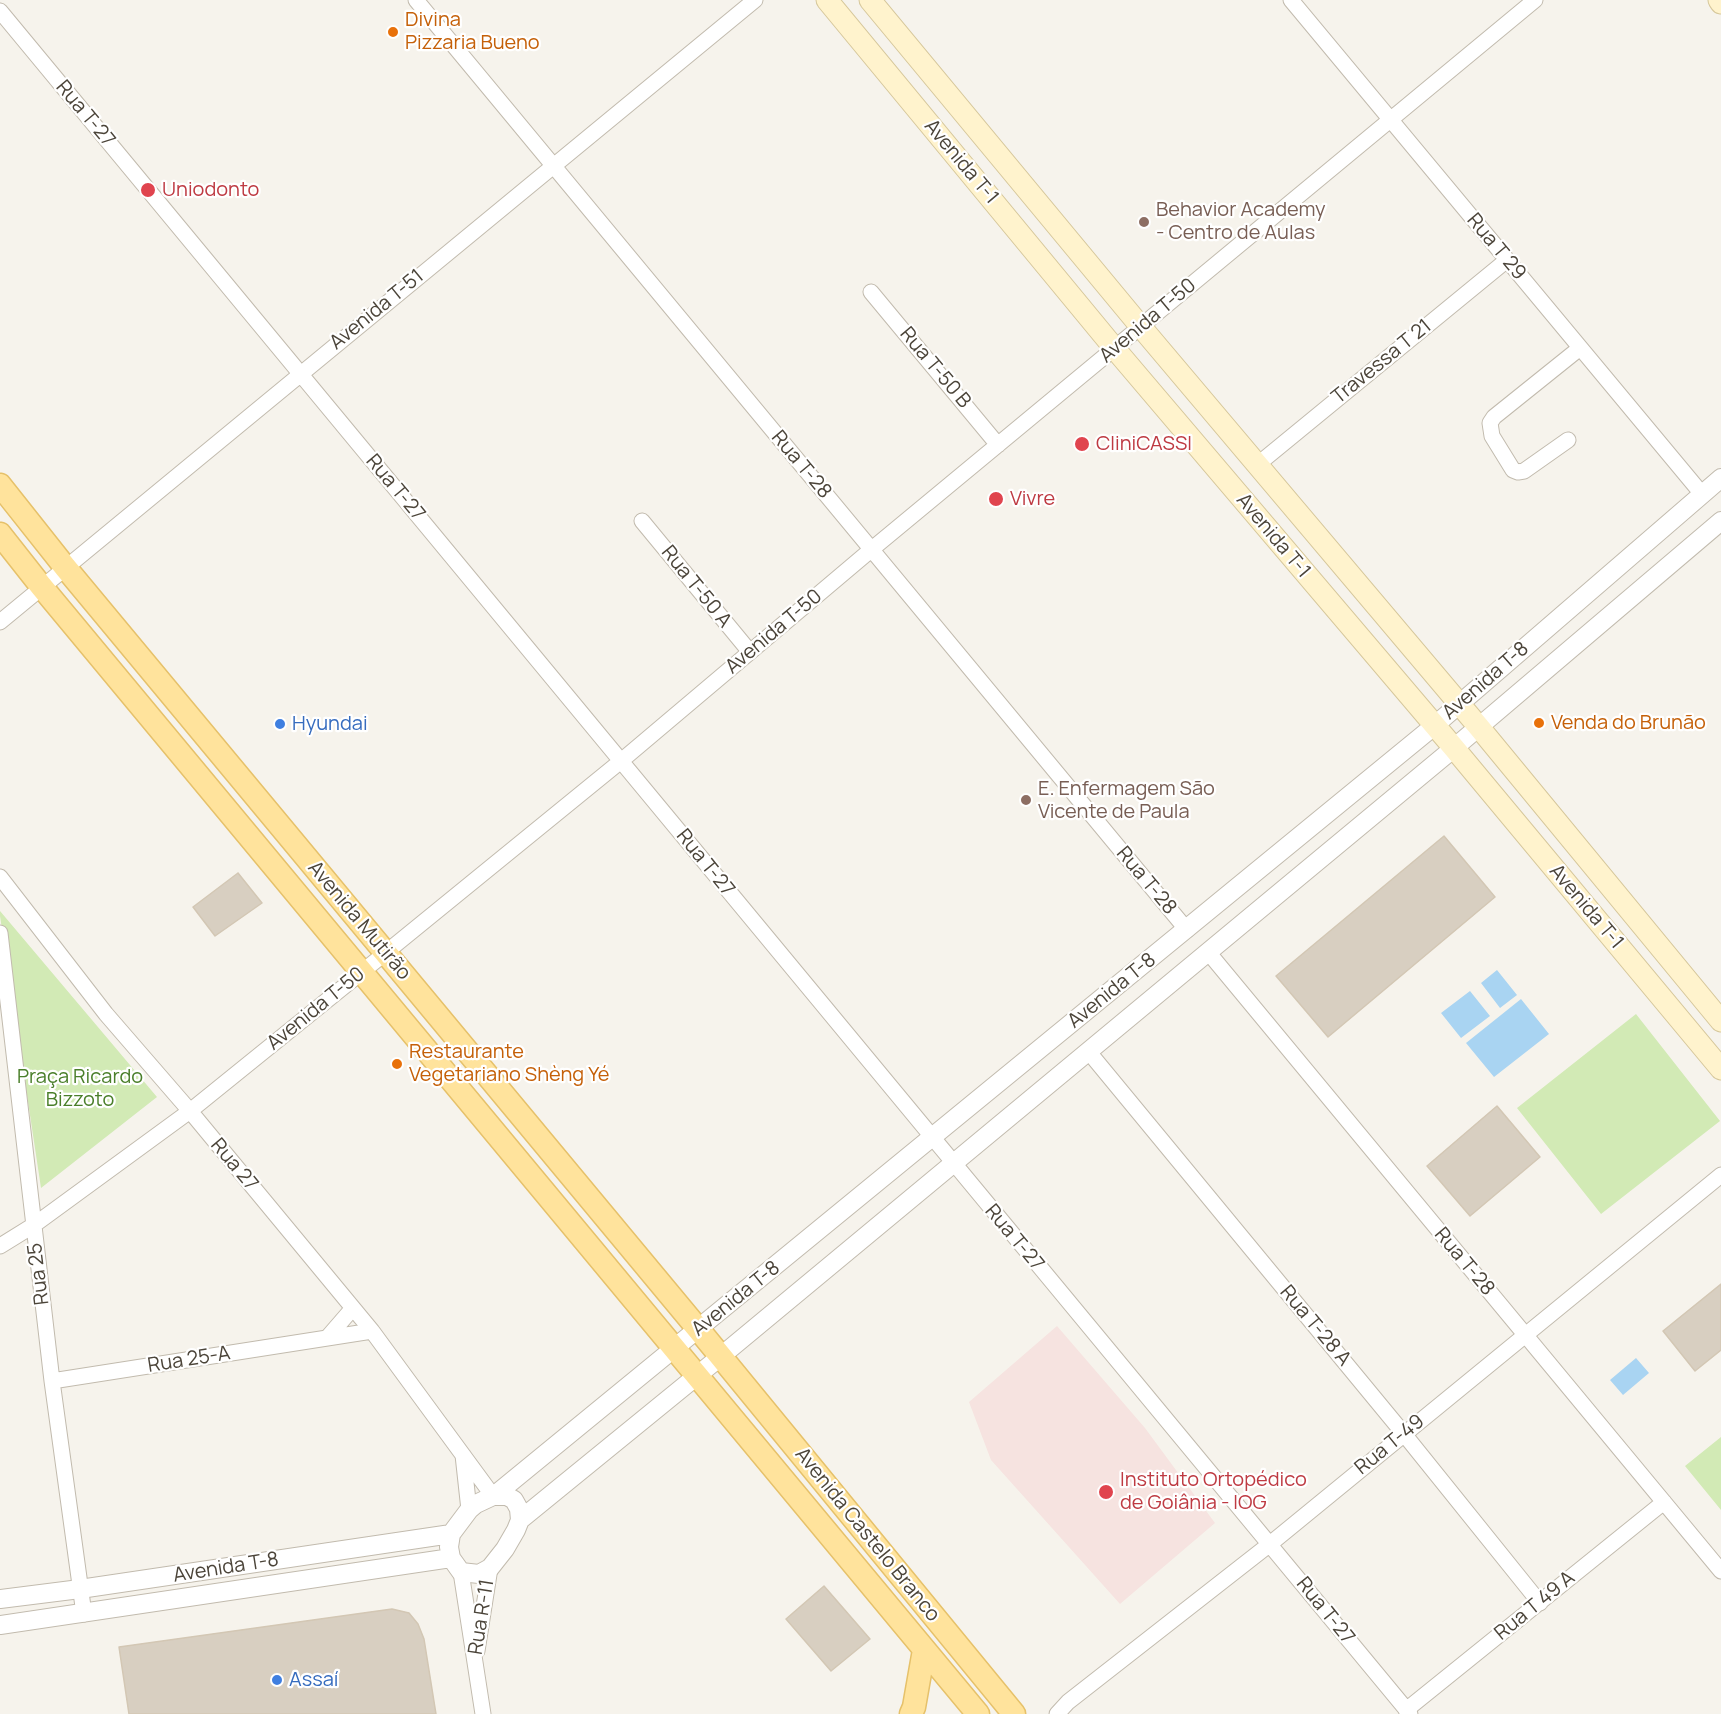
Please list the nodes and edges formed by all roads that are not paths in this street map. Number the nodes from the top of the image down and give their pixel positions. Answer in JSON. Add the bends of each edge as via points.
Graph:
{"nodes":[{"id":1,"x":416,"y":0,"type":"edge"},
{"id":2,"x":755,"y":0,"type":"edge"},
{"id":3,"x":827,"y":0,"type":"edge"},
{"id":4,"x":870,"y":0,"type":"edge"},
{"id":5,"x":1291,"y":0,"type":"edge"},
{"id":6,"x":1535,"y":0,"type":"edge"},
{"id":7,"x":0,"y":11,"type":"edge"},
{"id":8,"x":1390,"y":120,"type":"junction"},
{"id":9,"x":553,"y":166,"type":"junction"},
{"id":10,"x":1507,"y":260,"type":"junction"},
{"id":11,"x":871,"y":292,"type":"dead end"},
{"id":12,"x":1141,"y":327,"type":"junction"},
{"id":13,"x":1581,"y":348,"type":"junction"},
{"id":14,"x":1115,"y":349,"type":"junction"},
{"id":15,"x":300,"y":374,"type":"junction"},
{"id":16,"x":1568,"y":440,"type":"dead end"},
{"id":17,"x":998,"y":445,"type":"junction"},
{"id":18,"x":1257,"y":465,"type":"junction"},
{"id":19,"x":1721,"y":478,"type":"edge"},
{"id":20,"x":0,"y":485,"type":"edge"},
{"id":21,"x":1702,"y":494,"type":"junction"},
{"id":22,"x":642,"y":521,"type":"dead end"},
{"id":23,"x":1721,"y":521,"type":"edge"},
{"id":24,"x":0,"y":534,"type":"edge"},
{"id":25,"x":872,"y":549,"type":"junction"},
{"id":26,"x":65,"y":567,"type":"junction"},
{"id":27,"x":41,"y":586,"type":"junction"},
{"id":28,"x":0,"y":622,"type":"edge"},
{"id":29,"x":750,"y":652,"type":"junction"},
{"id":30,"x":1459,"y":705,"type":"junction"},
{"id":31,"x":1434,"y":726,"type":"junction"},
{"id":32,"x":1478,"y":726,"type":"junction"},
{"id":33,"x":1454,"y":748,"type":"junction"},
{"id":34,"x":621,"y":760,"type":"junction"},
{"id":35,"x":0,"y":877,"type":"edge"},
{"id":36,"x":1187,"y":930,"type":"junction"},
{"id":37,"x":0,"y":933,"type":"edge"},
{"id":38,"x":1208,"y":952,"type":"junction"},
{"id":39,"x":385,"y":953,"type":"junction"},
{"id":40,"x":362,"y":972,"type":"junction"},
{"id":41,"x":1721,"y":1021,"type":"edge"},
{"id":42,"x":1088,"y":1052,"type":"junction"},
{"id":43,"x":1721,"y":1069,"type":"edge"},
{"id":44,"x":190,"y":1111,"type":"junction"},
{"id":45,"x":932,"y":1139,"type":"junction"},
{"id":46,"x":952,"y":1164,"type":"junction"},
{"id":47,"x":1721,"y":1174,"type":"edge"},
{"id":48,"x":34,"y":1225,"type":"junction"},
{"id":49,"x":0,"y":1246,"type":"edge"},
{"id":50,"x":353,"y":1308,"type":"junction"},
{"id":51,"x":699,"y":1330,"type":"junction"},
{"id":52,"x":372,"y":1331,"type":"junction"},
{"id":53,"x":1524,"y":1335,"type":"junction"},
{"id":54,"x":327,"y":1338,"type":"junction"},
{"id":55,"x":675,"y":1349,"type":"junction"},
{"id":56,"x":720,"y":1356,"type":"junction"},
{"id":57,"x":697,"y":1376,"type":"junction"},
{"id":58,"x":52,"y":1381,"type":"junction"},
{"id":59,"x":1404,"y":1434,"type":"junction"},
{"id":60,"x":463,"y":1455,"type":"junction"},
{"id":61,"x":494,"y":1496,"type":"junction"},
{"id":62,"x":1664,"y":1502,"type":"junction"},
{"id":63,"x":469,"y":1510,"type":"junction"},
{"id":64,"x":520,"y":1520,"type":"junction"},
{"id":65,"x":451,"y":1534,"type":"junction"},
{"id":66,"x":1270,"y":1544,"type":"junction"},
{"id":67,"x":456,"y":1565,"type":"junction"},
{"id":68,"x":490,"y":1568,"type":"junction"},
{"id":69,"x":1721,"y":1571,"type":"edge"},
{"id":70,"x":81,"y":1589,"type":"junction"},
{"id":71,"x":0,"y":1599,"type":"edge"},
{"id":72,"x":1540,"y":1603,"type":"junction"},
{"id":73,"x":84,"y":1614,"type":"junction"},
{"id":74,"x":0,"y":1625,"type":"edge"},
{"id":75,"x":924,"y":1650,"type":"junction"},
{"id":76,"x":475,"y":1665,"type":"junction"},
{"id":77,"x":1408,"y":1712,"type":"edge"},
{"id":78,"x":483,"y":1714,"type":"edge"},
{"id":79,"x":911,"y":1714,"type":"edge"},
{"id":80,"x":978,"y":1714,"type":"edge"},
{"id":81,"x":1014,"y":1714,"type":"edge"},
{"id":82,"x":1057,"y":1714,"type":"edge"}],
"edges":[{"from":1,"to":9,"type":"street","name":"Rua T-28"},
{"from":2,"to":9,"type":"street","name":"Avenida T-51"},
{"from":3,"to":14,"type":"main road","name":"Avenida T-1"},
{"from":4,"to":12,"type":"main road","name":"Avenida T-1"},
{"from":5,"to":8,"type":"street","name":"Rua T 29"},
{"from":6,"to":8,"type":"street","name":"Avenida T-50"},
{"from":7,"to":15,"type":"street","name":"Rua T-27"},
{"from":8,"to":10,"type":"street","name":"Rua T 29"},
{"from":8,"to":12,"type":"street","name":"Avenida T-50"},
{"from":9,"to":15,"type":"street","name":"Avenida T-51"},
{"from":9,"to":25,"type":"street","name":"Rua T-28"},
{"from":10,"to":13,"type":"street","name":"Rua T 29"},
{"from":10,"to":18,"type":"street","name":"Travessa T 21"},
{"from":11,"to":17,"type":"street","name":"Rua T-50 B"},
{"from":12,"to":14,"type":"street","name":"Avenida T-50"},
{"from":12,"to":18,"type":"main road","name":"Avenida T-1"},
{"from":13,"to":16,"type":"street","via":[[1490,423],[1492,436],[1518,472]]},
{"from":13,"to":21,"type":"street","name":"Rua T 29"},
{"from":14,"to":17,"type":"street","name":"Avenida T-50"},
{"from":14,"to":31,"type":"main road","name":"Avenida T-1"},
{"from":15,"to":26,"type":"street","name":"Avenida T-51"},
{"from":15,"to":34,"type":"street","name":"Rua T-27"},
{"from":17,"to":25,"type":"street","name":"Avenida T-50"},
{"from":18,"to":30,"type":"main road","name":"Avenida T-1"},
{"from":19,"to":21,"type":"street","name":"Avenida T-8"},
{"from":20,"to":26,"type":"main road","name":"Avenida Mutirão"},
{"from":21,"to":30,"type":"street","name":"Avenida T-8"},
{"from":22,"to":29,"type":"street","name":"Rua T-50 A"},
{"from":23,"to":32,"type":"street","name":"Avenida T-8"},
{"from":24,"to":27,"type":"main road","name":"Avenida Mutirão"},
{"from":25,"to":29,"type":"street","name":"Avenida T-50"},
{"from":25,"to":36,"type":"street","name":"Rua T-28"},
{"from":26,"to":27,"type":"street","name":"Avenida T-51"},
{"from":26,"to":39,"type":"main road","name":"Avenida Mutirão"},
{"from":27,"to":28,"type":"street","name":"Avenida T-51"},
{"from":27,"to":40,"type":"main road","name":"Avenida Mutirão"},
{"from":29,"to":34,"type":"street","name":"Avenida T-50"},
{"from":30,"to":31,"type":"street","name":"Avenida T-8"},
{"from":30,"to":32,"type":"main road","name":"Avenida T-1"},
{"from":31,"to":33,"type":"main road","name":"Avenida T-1"},
{"from":31,"to":36,"type":"street","name":"Avenida T-8"},
{"from":32,"to":33,"type":"street","name":"Avenida T-8"},
{"from":32,"to":41,"type":"main road","name":"Avenida T-1"},
{"from":33,"to":38,"type":"street","name":"Avenida T-8"},
{"from":33,"to":43,"type":"main road","name":"Avenida T-1"},
{"from":34,"to":39,"type":"street","name":"Avenida T-50"},
{"from":34,"to":45,"type":"street","name":"Rua T-27"},
{"from":35,"to":44,"type":"street","name":"Rua 27","via":[[106,1014]]},
{"from":36,"to":45,"type":"street","name":"Avenida T-8"},
{"from":37,"to":48,"type":"street","name":"Rua 25"},
{"from":38,"to":42,"type":"street","name":"Avenida T-8"},
{"from":38,"to":53,"type":"street","name":"Rua T-28"},
{"from":39,"to":40,"type":"street","name":"Avenida T-50"},
{"from":39,"to":51,"type":"main road","name":"Avenida Mutirão"},
{"from":40,"to":44,"type":"street","name":"Avenida T-50"},
{"from":40,"to":55,"type":"main road","name":"Avenida Mutirão"},
{"from":42,"to":46,"type":"street","name":"Avenida T-8"},
{"from":42,"to":59,"type":"street","name":"Rua T-28 A"},
{"from":44,"to":48,"type":"street","name":"Avenida T-50"},
{"from":44,"to":50,"type":"street","name":"Rua 27"},
{"from":45,"to":46,"type":"street","name":"Rua T-27"},
{"from":45,"to":51,"type":"street","name":"Avenida T-8"},
{"from":46,"to":56,"type":"street","name":"Avenida T-8"},
{"from":46,"to":66,"type":"street","name":"Rua T-27"},
{"from":47,"to":53,"type":"street","name":"Rua T-49"},
{"from":48,"to":49,"type":"street","name":"Avenida T-50"},
{"from":48,"to":58,"type":"street","name":"Rua 25"},
{"from":50,"to":52,"type":"street","name":"Rua 27"},
{"from":50,"to":54,"type":"street"},
{"from":51,"to":55,"type":"street","name":"Avenida T-8"},
{"from":51,"to":56,"type":"main road","name":"Avenida Mutirão"},
{"from":52,"to":54,"type":"street","name":"Rua 25-A"},
{"from":52,"to":60,"type":"street","name":"Rua 27"},
{"from":53,"to":59,"type":"street","name":"Rua T-49"},
{"from":53,"to":62,"type":"street","name":"Rua T-28"},
{"from":54,"to":58,"type":"street","name":"Rua 25-A"},
{"from":55,"to":57,"type":"main road","name":"Avenida Mutirão"},
{"from":55,"to":61,"type":"street","name":"Avenida T-8"},
{"from":56,"to":57,"type":"street","name":"Avenida T-8"},
{"from":56,"to":81,"type":"main road","name":"Avenida Castelo Branco"},
{"from":57,"to":64,"type":"street","name":"Avenida T-8"},
{"from":57,"to":75,"type":"main road","name":"Avenida Castelo Branco"},
{"from":58,"to":70,"type":"street","name":"Rua 25"},
{"from":59,"to":66,"type":"street","name":"Rua T-49"},
{"from":59,"to":72,"type":"street","name":"Rua T-28 A"},
{"from":60,"to":61,"type":"street","name":"Rua 27"},
{"from":60,"to":63,"type":"street"},
{"from":61,"to":63,"type":"street"},
{"from":61,"to":64,"type":"street","via":[[514,1500]]},
{"from":62,"to":69,"type":"street","name":"Rua T-28"},
{"from":62,"to":72,"type":"street","name":"Rua T 49 A"},
{"from":63,"to":65,"type":"street"},
{"from":64,"to":68,"type":"street","via":[[512,1539]]},
{"from":65,"to":67,"type":"street","via":[[449,1547]]},
{"from":65,"to":70,"type":"street","name":"Avenida T-8"},
{"from":66,"to":77,"type":"street","name":"Rua T-27"},
{"from":66,"to":82,"type":"street","name":"Rua T-49"},
{"from":67,"to":68,"type":"street","via":[[479,1574]]},
{"from":67,"to":73,"type":"street","name":"Avenida T-8"},
{"from":67,"to":76,"type":"street","name":"Rua R-11"},
{"from":68,"to":76,"type":"street","name":"Rua R-11"},
{"from":70,"to":71,"type":"street","name":"Avenida T-8"},
{"from":70,"to":73,"type":"street","name":"Rua 25"},
{"from":72,"to":77,"type":"street","name":"Rua T 49 A"},
{"from":73,"to":74,"type":"street","name":"Avenida T-8"},
{"from":75,"to":79,"type":"main road"},
{"from":75,"to":80,"type":"main road","name":"Avenida Castelo Branco"},
{"from":76,"to":78,"type":"street","name":"Rua R-11"}]}
